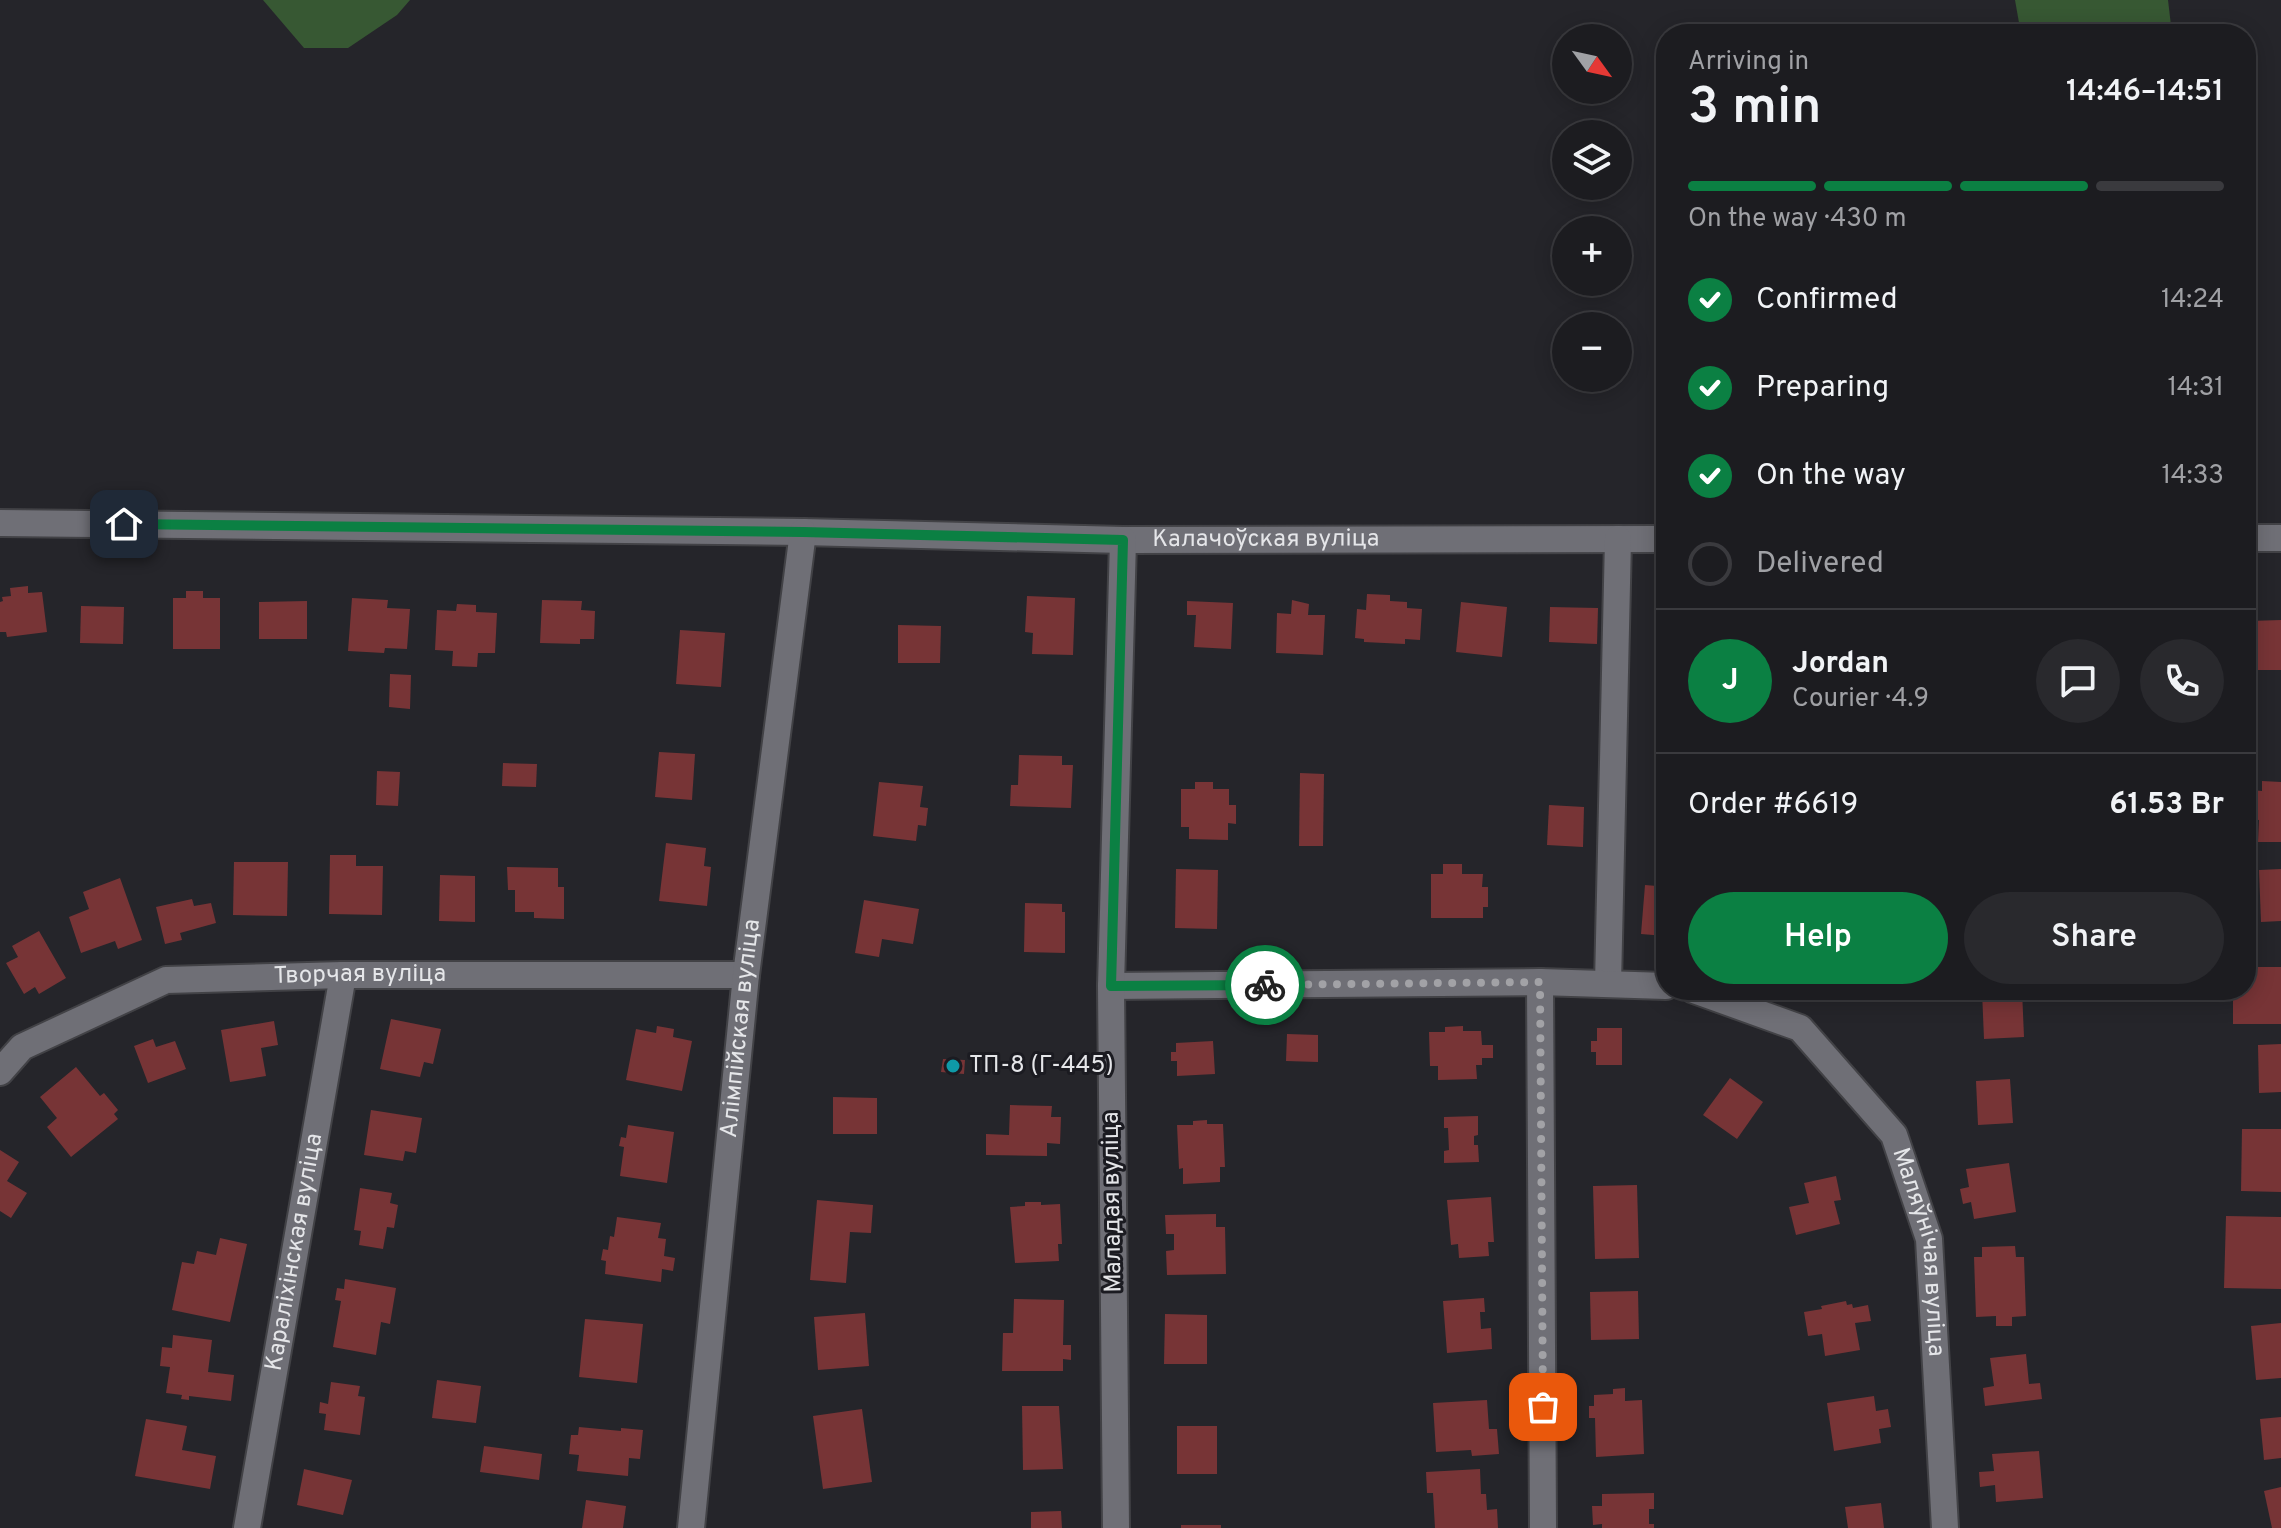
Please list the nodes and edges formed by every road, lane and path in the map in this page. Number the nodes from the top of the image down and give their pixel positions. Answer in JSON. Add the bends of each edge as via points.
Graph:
{"nodes":[{"id":1,"x":0,"y":523,"type":"edge"},
{"id":2,"x":803,"y":532,"type":"junction"},
{"id":3,"x":2256,"y":538,"type":"edge"},
{"id":4,"x":2281,"y":538,"type":"edge"},
{"id":5,"x":1618,"y":539,"type":"junction"},
{"id":6,"x":1656,"y":539,"type":"edge"},
{"id":7,"x":1123,"y":540,"type":"junction"},
{"id":8,"x":343,"y":975,"type":"junction"},
{"id":9,"x":746,"y":975,"type":"junction"},
{"id":10,"x":1540,"y":982,"type":"junction"},
{"id":11,"x":1608,"y":984,"type":"junction"},
{"id":12,"x":1111,"y":986,"type":"junction"},
{"id":13,"x":1656,"y":986,"type":"edge"},
{"id":14,"x":1722,"y":1000,"type":"edge"},
{"id":15,"x":0,"y":1072,"type":"edge"},
{"id":16,"x":247,"y":1528,"type":"edge"},
{"id":17,"x":691,"y":1528,"type":"edge"},
{"id":18,"x":1116,"y":1528,"type":"edge"},
{"id":19,"x":1543,"y":1528,"type":"edge"},
{"id":20,"x":1945,"y":1528,"type":"edge"}],
"edges":[{"from":1,"to":2,"type":"street","name":"Калачоўская вуліца"},
{"from":2,"to":7,"type":"street","name":"Калачоўская вуліца"},
{"from":2,"to":9,"type":"street","name":"Алімпійская вуліца"},
{"from":3,"to":4,"type":"street"},
{"from":5,"to":6,"type":"street","name":"Калачоўская вуліца"},
{"from":5,"to":7,"type":"street","name":"Калачоўская вуліца"},
{"from":5,"to":11,"type":"street"},
{"from":7,"to":12,"type":"street","name":"Маладая вуліца"},
{"from":8,"to":9,"type":"street","name":"Творчая вуліца"},
{"from":8,"to":15,"type":"street","name":"Творчая вуліца","via":[[166,980],[22,1047]]},
{"from":8,"to":16,"type":"street","name":"Караліхінская вуліца"},
{"from":9,"to":17,"type":"street","name":"Алімпійская вуліца"},
{"from":10,"to":11,"type":"street"},
{"from":10,"to":12,"type":"street"},
{"from":10,"to":19,"type":"street"},
{"from":11,"to":13,"type":"street"},
{"from":12,"to":18,"type":"street","name":"Маладая вуліца"},
{"from":14,"to":20,"type":"street","name":"Маляўнічая вуліца","via":[[1800,1028],[1894,1135],[1929,1239]]}]}
